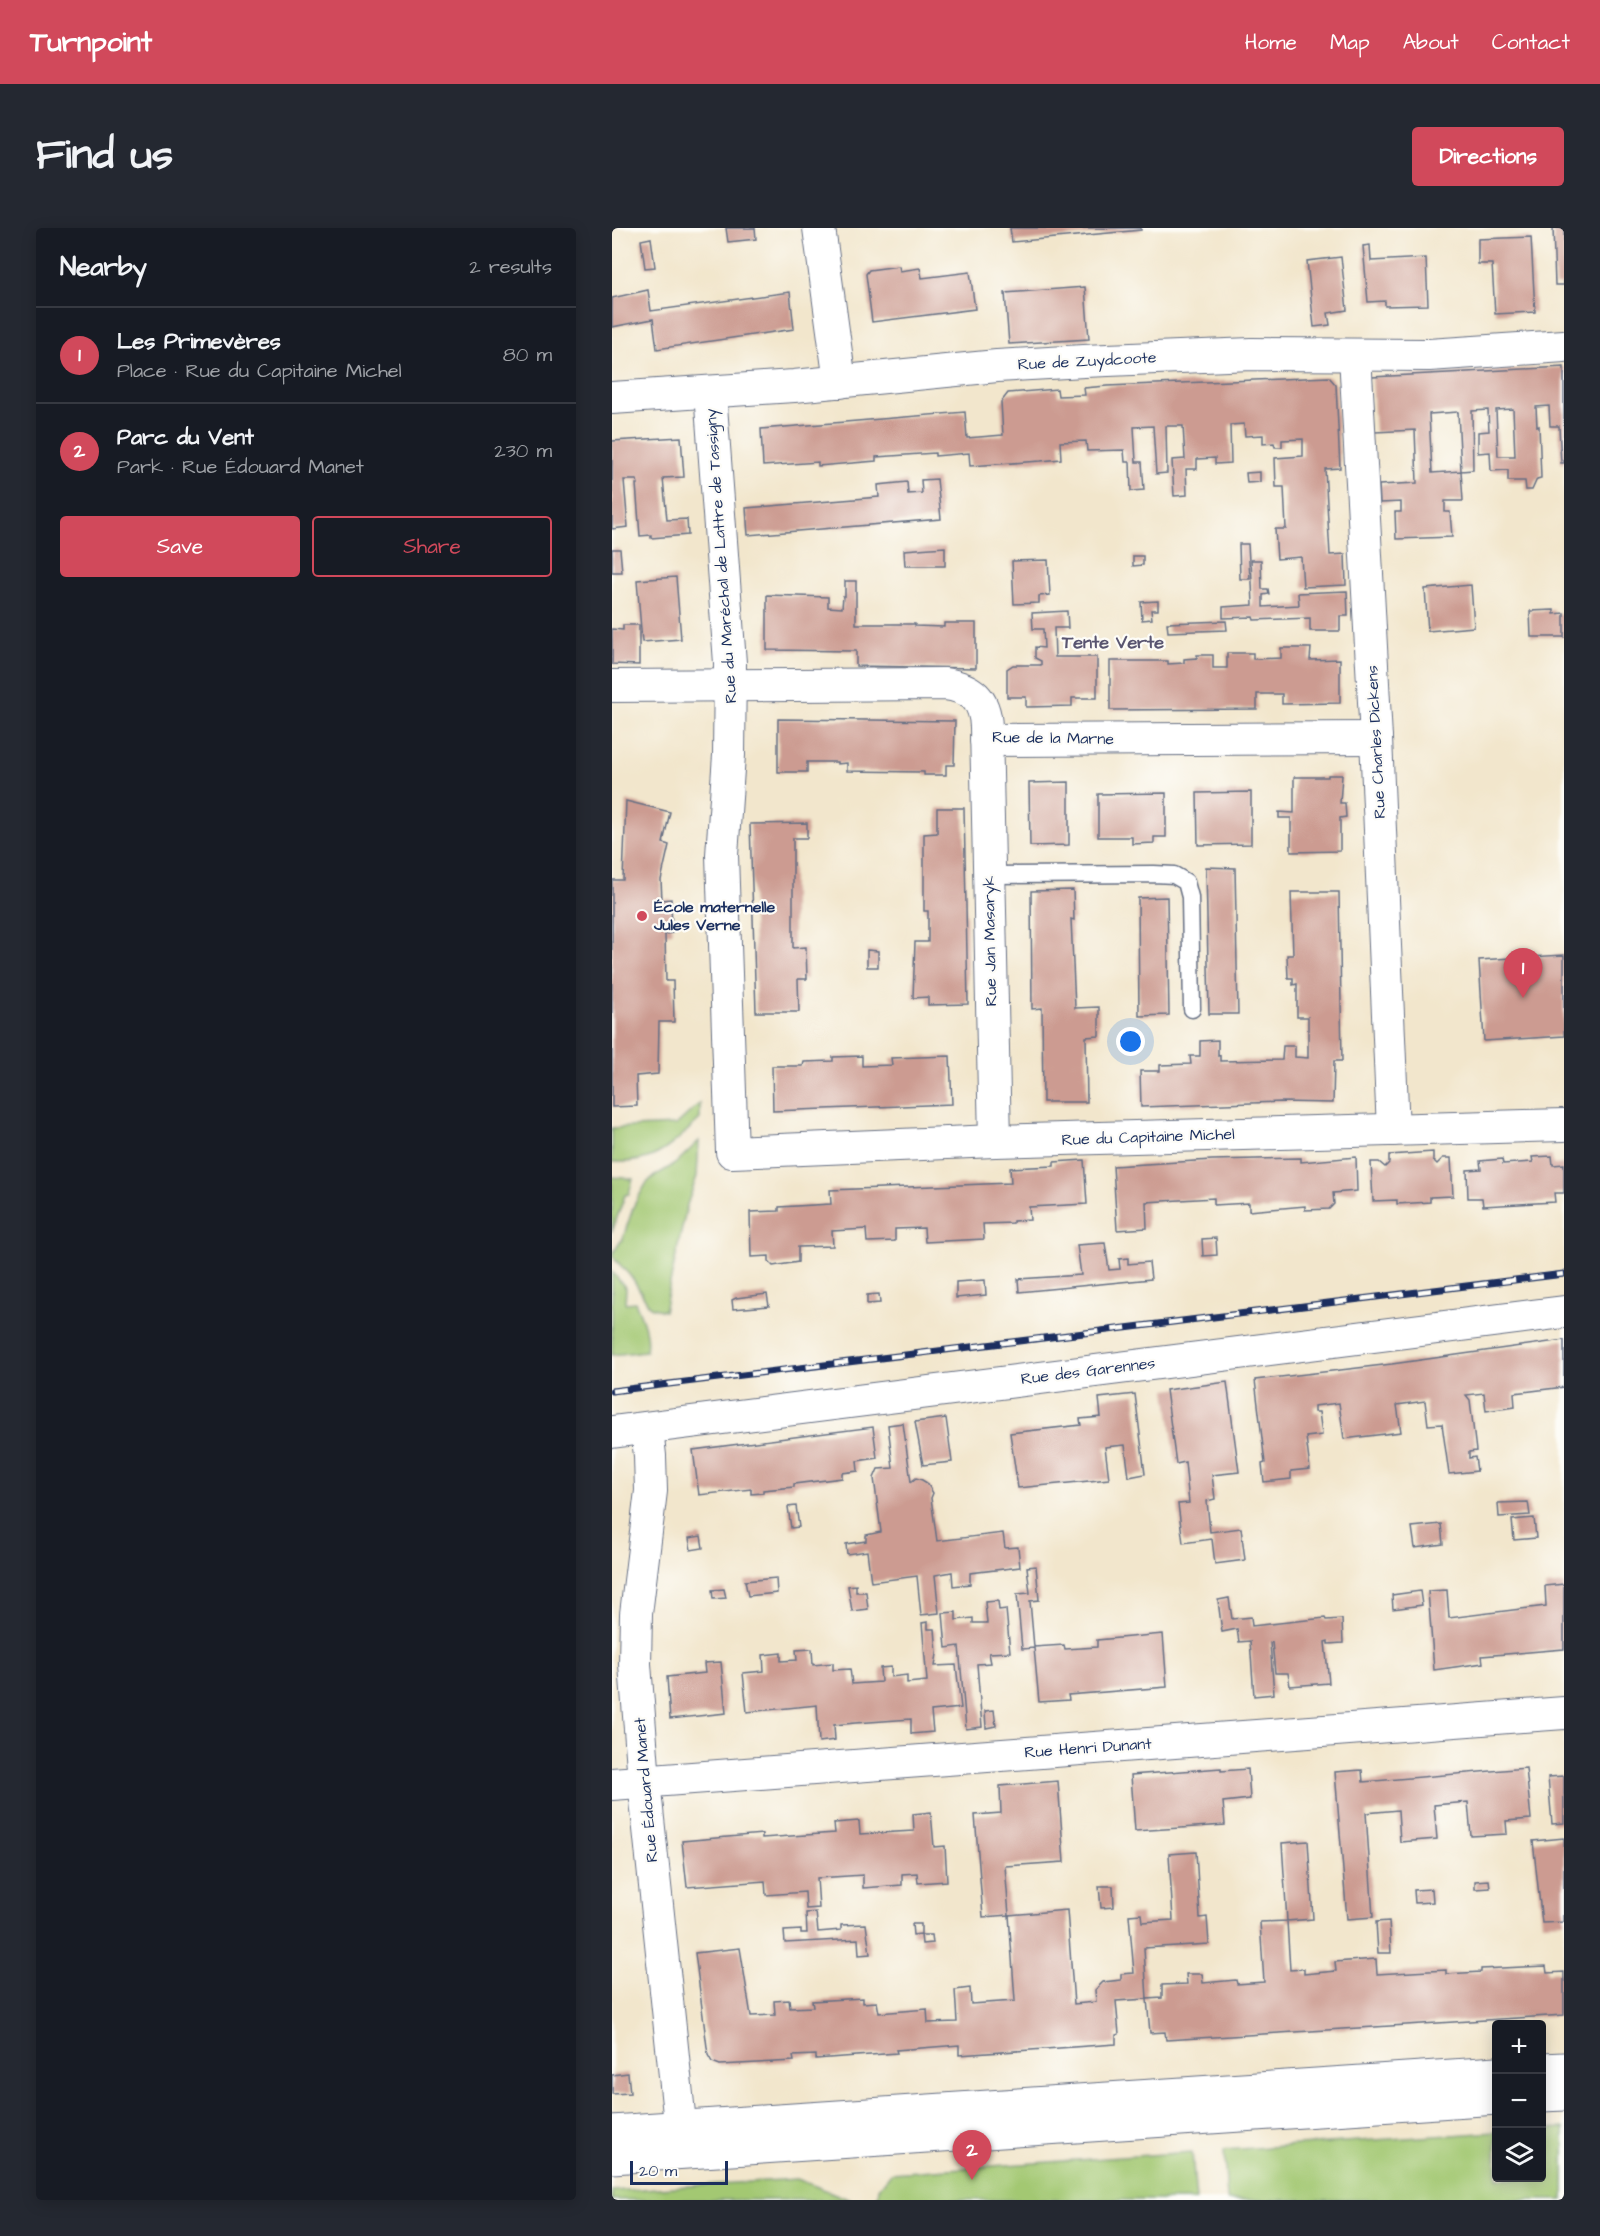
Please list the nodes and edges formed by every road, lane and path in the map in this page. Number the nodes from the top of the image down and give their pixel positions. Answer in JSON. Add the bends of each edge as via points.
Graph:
{"nodes":[{"id":1,"x":819,"y":228,"type":"edge"},
{"id":2,"x":1564,"y":346,"type":"edge"},
{"id":3,"x":1355,"y":355,"type":"junction"},
{"id":4,"x":840,"y":382,"type":"junction"},
{"id":5,"x":710,"y":392,"type":"junction"},
{"id":6,"x":612,"y":398,"type":"edge"},
{"id":7,"x":730,"y":685,"type":"junction"},
{"id":8,"x":612,"y":686,"type":"edge"},
{"id":9,"x":1376,"y":738,"type":"junction"},
{"id":10,"x":986,"y":740,"type":"junction"},
{"id":11,"x":989,"y":875,"type":"junction"},
{"id":12,"x":1192,"y":1009,"type":"dead end"},
{"id":13,"x":1564,"y":1125,"type":"edge"},
{"id":14,"x":1393,"y":1130,"type":"junction"},
{"id":15,"x":994,"y":1141,"type":"junction"},
{"id":16,"x":732,"y":1152,"type":"joint"},
{"id":17,"x":1564,"y":1312,"type":"edge"},
{"id":18,"x":647,"y":1428,"type":"junction"},
{"id":19,"x":612,"y":1432,"type":"edge"},
{"id":20,"x":1564,"y":1713,"type":"edge"},
{"id":21,"x":644,"y":1781,"type":"junction"},
{"id":22,"x":612,"y":1784,"type":"edge"},
{"id":23,"x":1564,"y":2069,"type":"edge"},
{"id":24,"x":1546,"y":2070,"type":"edge"},
{"id":25,"x":1492,"y":2073,"type":"edge"},
{"id":26,"x":1564,"y":2094,"type":"edge"},
{"id":27,"x":1546,"y":2095,"type":"edge"},
{"id":28,"x":1492,"y":2098,"type":"edge"},
{"id":29,"x":612,"y":2132,"type":"edge"},
{"id":30,"x":681,"y":2140,"type":"junction"},
{"id":31,"x":612,"y":2157,"type":"edge"}],
"edges":[{"from":1,"to":4,"type":"street"},
{"from":2,"to":3,"type":"street","name":"Rue de Zuydcoote","via":[[1429,355]]},
{"from":3,"to":4,"type":"street","name":"Rue de Zuydcoote","via":[[1251,354],[1084,361]]},
{"from":3,"to":9,"type":"street","name":"Rue Charles Dickens"},
{"from":4,"to":5,"type":"street","name":"Rue de Zuydcoote"},
{"from":5,"to":6,"type":"street","name":"Rue de Zuydcoote"},
{"from":5,"to":7,"type":"street","name":"Rue du Maréchal de Lattre de Tassigny"},
{"from":7,"to":8,"type":"street","name":"Rue de la Marne"},
{"from":7,"to":10,"type":"street","name":"Rue de la Marne","via":[[955,686],[981,703]]},
{"from":7,"to":16,"type":"street","name":"Rue du Maréchal de Lattre de Tassigny","via":[[722,865]]},
{"from":9,"to":10,"type":"street","name":"Rue de la Marne"},
{"from":9,"to":14,"type":"street","name":"Rue Charles Dickens"},
{"from":10,"to":11,"type":"street","name":"Rue Jan Masaryk"},
{"from":11,"to":12,"type":"lane","via":[[1154,874],[1186,882],[1190,897]]},
{"from":11,"to":15,"type":"street","name":"Rue Jan Masaryk"},
{"from":13,"to":14,"type":"street","name":"Rue du Capitaine Michel"},
{"from":14,"to":15,"type":"street","name":"Rue du Capitaine Michel"},
{"from":15,"to":16,"type":"street","name":"Rue du Capitaine Michel"},
{"from":17,"to":18,"type":"street","name":"Rue des Garennes"},
{"from":18,"to":19,"type":"street","name":"Rue des Garennes"},
{"from":18,"to":21,"type":"street","name":"Rue Édouard Manet","via":[[652,1475],[636,1614],[635,1664]]},
{"from":20,"to":21,"type":"street","name":"Rue Henri Dunant"},
{"from":21,"to":22,"type":"street","name":"Rue Henri Dunant"},
{"from":21,"to":30,"type":"street","name":"Rue Édouard Manet"},
{"from":23,"to":24,"type":"main road"},
{"from":25,"to":30,"type":"main road"},
{"from":26,"to":27,"type":"main road"},
{"from":28,"to":30,"type":"main road"},
{"from":29,"to":30,"type":"main road"},
{"from":30,"to":31,"type":"main road"}]}
